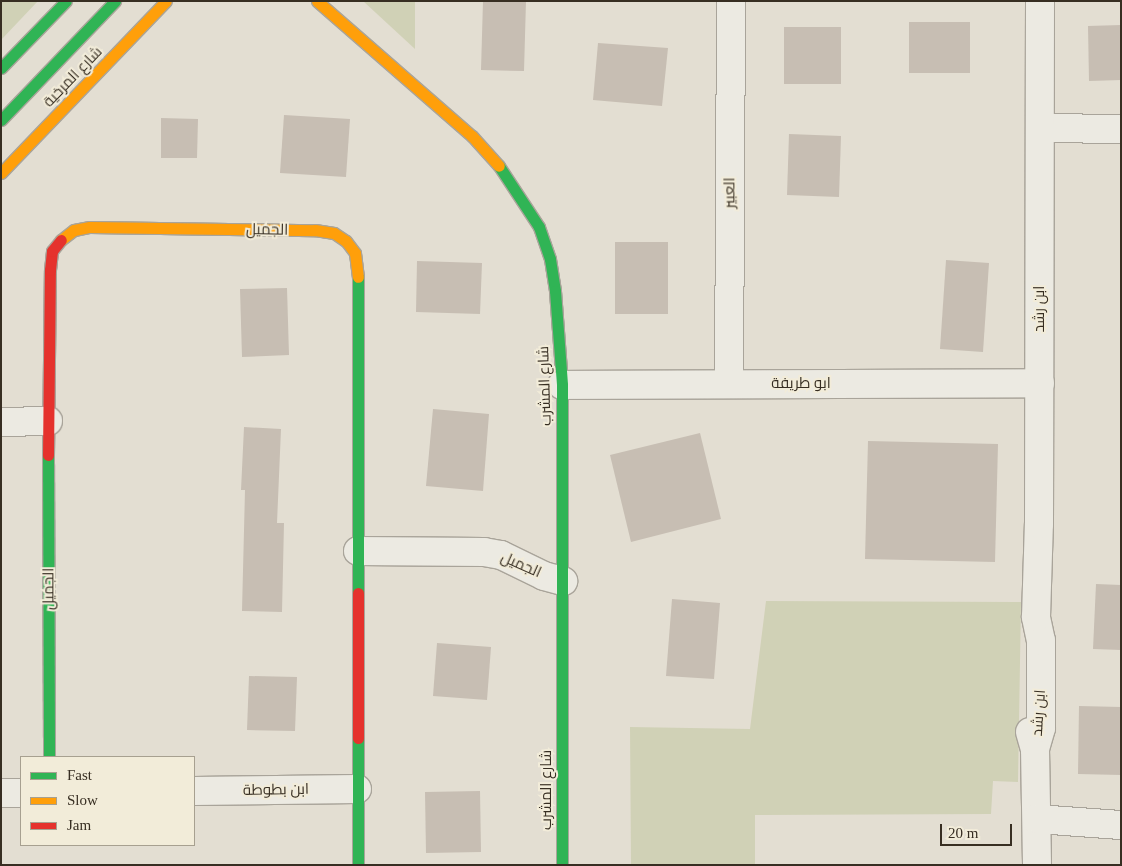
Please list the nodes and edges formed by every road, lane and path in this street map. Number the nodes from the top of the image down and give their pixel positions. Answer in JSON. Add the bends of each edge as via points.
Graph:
{"nodes":[{"id":1,"x":66,"y":1,"type":"edge"},
{"id":2,"x":115,"y":1,"type":"edge"},
{"id":3,"x":166,"y":1,"type":"edge"},
{"id":4,"x":317,"y":1,"type":"edge"},
{"id":5,"x":730,"y":1,"type":"edge"},
{"id":6,"x":1040,"y":1,"type":"edge"},
{"id":7,"x":1,"y":68,"type":"edge"},
{"id":8,"x":1,"y":120,"type":"edge"},
{"id":9,"x":1041,"y":128,"type":"junction"},
{"id":10,"x":1121,"y":129,"type":"edge"},
{"id":11,"x":1,"y":173,"type":"edge"},
{"id":12,"x":1040,"y":383,"type":"junction"},
{"id":13,"x":729,"y":384,"type":"junction"},
{"id":14,"x":562,"y":386,"type":"junction"},
{"id":15,"x":48,"y":421,"type":"junction"},
{"id":16,"x":1,"y":422,"type":"edge"},
{"id":17,"x":358,"y":551,"type":"junction"},
{"id":18,"x":563,"y":582,"type":"junction"},
{"id":19,"x":49,"y":756,"type":"edge"},
{"id":20,"x":357,"y":789,"type":"junction"},
{"id":21,"x":195,"y":791,"type":"edge"},
{"id":22,"x":20,"y":792,"type":"edge"},
{"id":23,"x":1,"y":793,"type":"edge"},
{"id":24,"x":1037,"y":818,"type":"junction"},
{"id":25,"x":1121,"y":824,"type":"edge"},
{"id":26,"x":358,"y":865,"type":"edge"},
{"id":27,"x":562,"y":865,"type":"edge"},
{"id":28,"x":1037,"y":865,"type":"edge"}],
"edges":[{"from":1,"to":7,"type":"main road"},
{"from":2,"to":8,"type":"main road"},
{"from":3,"to":11,"type":"main road","name":"شارع المرخية"},
{"from":4,"to":14,"type":"main road","name":"شارع المشرب","via":[[472,136],[522,198],[540,227],[550,259]]},
{"from":5,"to":13,"type":"street","name":"العبير"},
{"from":6,"to":9,"type":"street","name":"ابن رشد"},
{"from":9,"to":10,"type":"street"},
{"from":9,"to":12,"type":"street","name":"ابن رشد"},
{"from":12,"to":13,"type":"street","name":"ابو طريفة"},
{"from":12,"to":24,"type":"street","name":"ابن رشد","via":[[1036,617],[1028,640],[1029,729],[1035,749]]},
{"from":13,"to":14,"type":"street","name":"ابو طريفة"},
{"from":14,"to":18,"type":"main road","name":"شارع المشرب"},
{"from":15,"to":16,"type":"street"},
{"from":15,"to":17,"type":"main road","name":"الجميل","via":[[50,270],[52,251],[60,238],[74,230],[90,227],[334,233],[355,253],[358,270]]},
{"from":15,"to":19,"type":"main road","name":"الجميل"},
{"from":17,"to":18,"type":"street","name":"الجميل","via":[[484,552],[501,555]]},
{"from":17,"to":20,"type":"main road","name":"الجميل"},
{"from":18,"to":27,"type":"main road","name":"شارع المشرب"},
{"from":20,"to":21,"type":"street","name":"ابن بطوطة"},
{"from":20,"to":26,"type":"main road","name":"الجميل"},
{"from":22,"to":23,"type":"street"},
{"from":24,"to":25,"type":"street"},
{"from":24,"to":28,"type":"street","name":"ابن رشد"}]}
